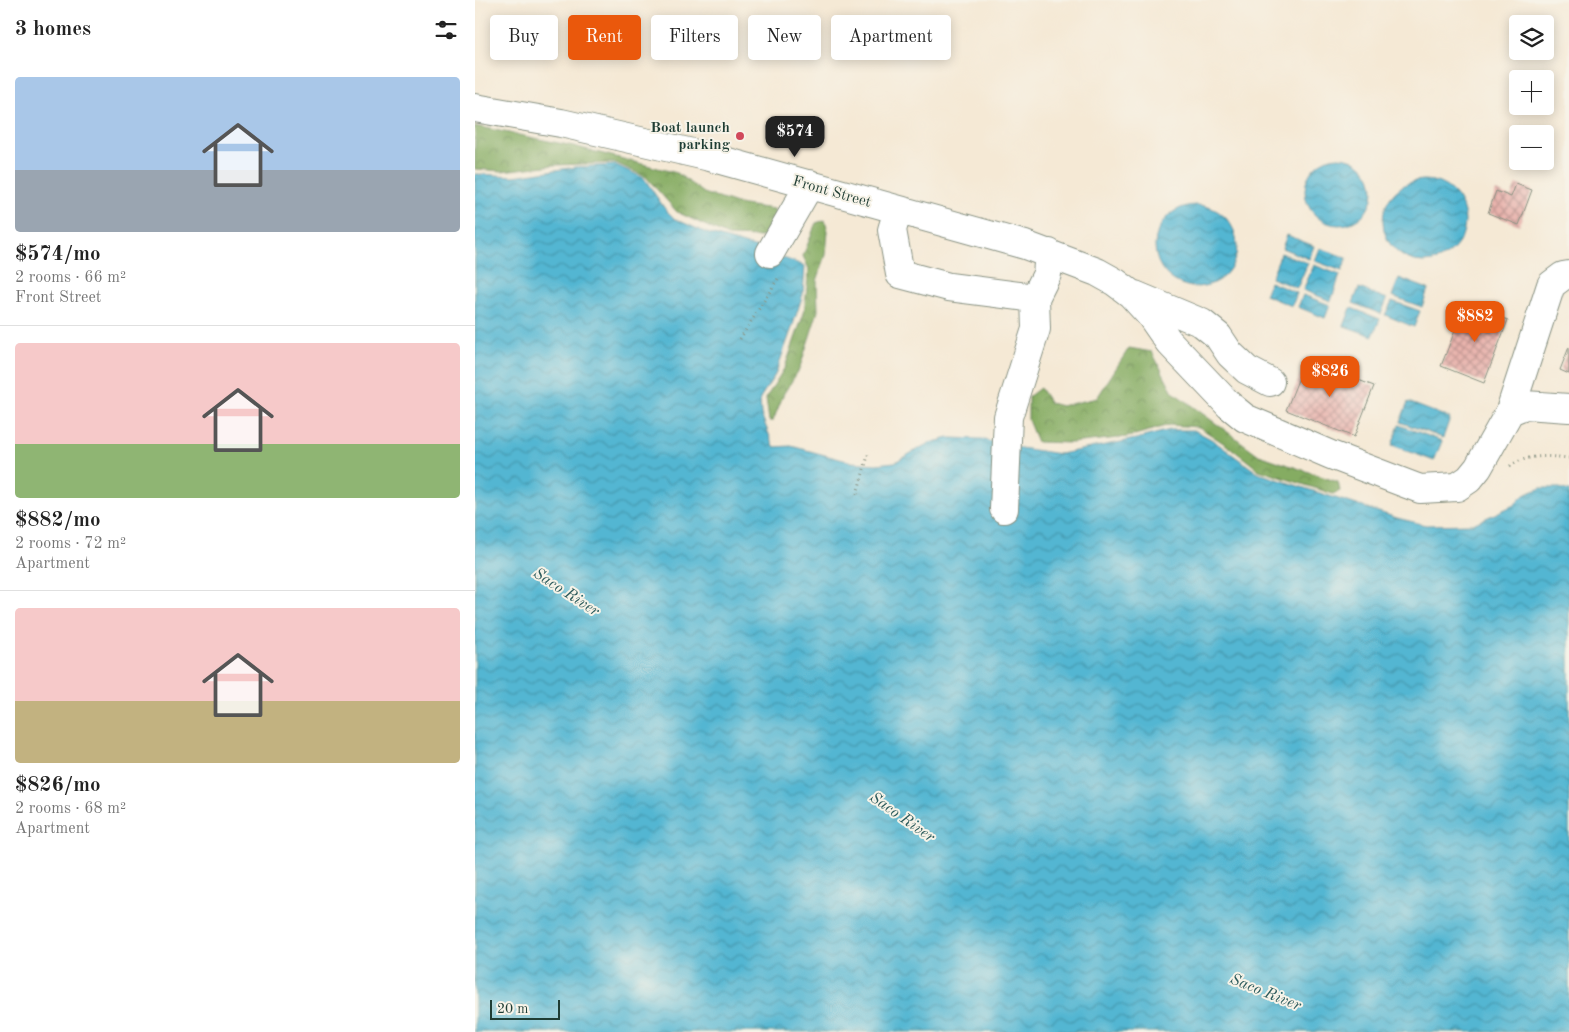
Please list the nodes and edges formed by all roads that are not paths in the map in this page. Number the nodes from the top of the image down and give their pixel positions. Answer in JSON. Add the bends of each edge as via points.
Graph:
{"nodes":[{"id":1,"x":475,"y":108,"type":"edge"},
{"id":2,"x":810,"y":184,"type":"junction"},
{"id":3,"x":898,"y":210,"type":"junction"},
{"id":4,"x":1049,"y":253,"type":"junction"},
{"id":5,"x":775,"y":264,"type":"road end"},
{"id":6,"x":1569,"y":275,"type":"edge"},
{"id":7,"x":1131,"y":294,"type":"junction"},
{"id":8,"x":1035,"y":298,"type":"junction"},
{"id":9,"x":1270,"y":382,"type":"dead end"},
{"id":10,"x":1569,"y":408,"type":"edge"},
{"id":11,"x":1510,"y":411,"type":"junction"},
{"id":12,"x":1004,"y":509,"type":"dead end"}],
"edges":[{"from":1,"to":2,"type":"street","name":"Front Street","via":[[561,123]]},
{"from":2,"to":3,"type":"street","name":"Front Street"},
{"from":2,"to":5,"type":"street"},
{"from":3,"to":4,"type":"street","name":"Front Street"},
{"from":3,"to":8,"type":"street","via":[[892,230],[900,274],[949,287]]},
{"from":4,"to":7,"type":"street","name":"Front Street","via":[[1097,272]]},
{"from":4,"to":8,"type":"street","via":[[1047,274]]},
{"from":6,"to":11,"type":"street","via":[[1551,285]]},
{"from":7,"to":9,"type":"street","via":[[1202,323],[1218,336],[1230,354],[1247,370]]},
{"from":7,"to":11,"type":"street","via":[[1169,342],[1245,418],[1419,489],[1457,487],[1469,479]]},
{"from":8,"to":12,"type":"street","via":[[1036,330],[1008,417]]},
{"from":10,"to":11,"type":"street","via":[[1525,405]]}]}
